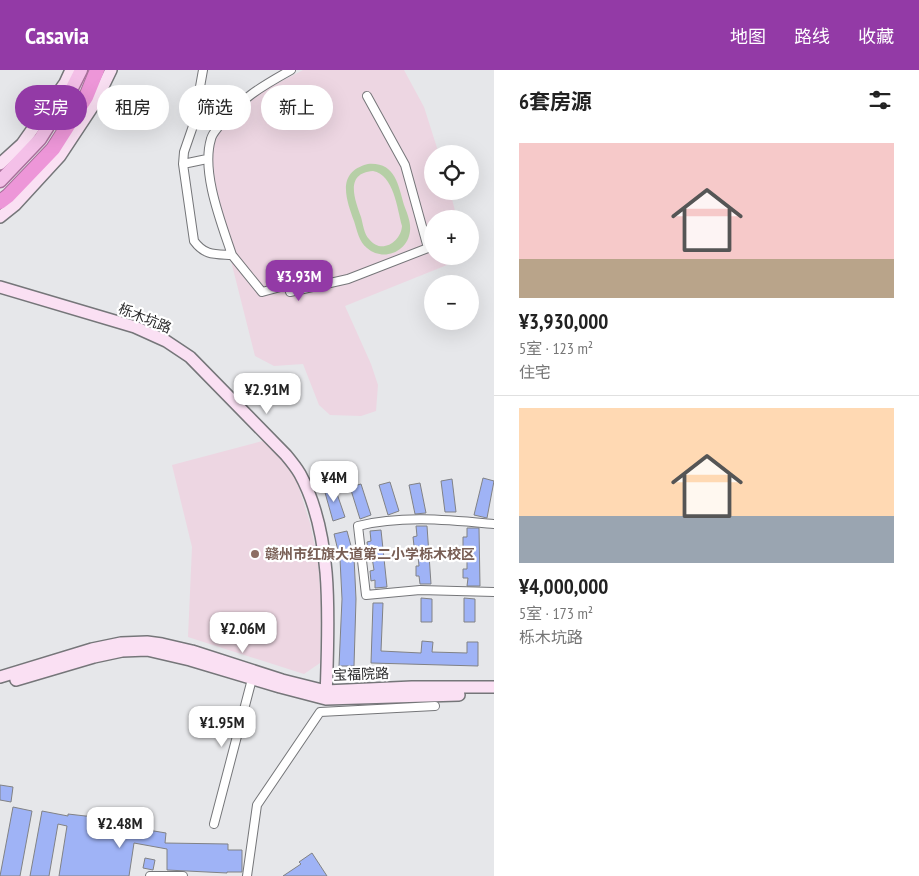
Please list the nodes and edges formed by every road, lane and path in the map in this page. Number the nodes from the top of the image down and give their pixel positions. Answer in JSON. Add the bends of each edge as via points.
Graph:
{"nodes":[{"id":1,"x":71,"y":70,"type":"edge"},
{"id":2,"x":81,"y":70,"type":"edge"},
{"id":3,"x":89,"y":70,"type":"edge"},
{"id":4,"x":98,"y":70,"type":"edge"},
{"id":5,"x":104,"y":70,"type":"edge"},
{"id":6,"x":111,"y":70,"type":"edge"},
{"id":7,"x":203,"y":70,"type":"edge"},
{"id":8,"x":291,"y":70,"type":"edge"},
{"id":9,"x":367,"y":96,"type":"dead end"},
{"id":10,"x":208,"y":159,"type":"junction"},
{"id":11,"x":0,"y":164,"type":"edge"},
{"id":12,"x":183,"y":164,"type":"junction"},
{"id":13,"x":0,"y":181,"type":"edge"},
{"id":14,"x":0,"y":191,"type":"edge"},
{"id":15,"x":0,"y":202,"type":"edge"},
{"id":16,"x":0,"y":209,"type":"edge"},
{"id":17,"x":0,"y":217,"type":"edge"},
{"id":18,"x":232,"y":255,"type":"junction"},
{"id":19,"x":0,"y":286,"type":"edge"},
{"id":20,"x":494,"y":524,"type":"edge"},
{"id":21,"x":494,"y":592,"type":"edge"},
{"id":22,"x":253,"y":675,"type":"junction"},
{"id":23,"x":0,"y":677,"type":"edge"},
{"id":24,"x":0,"y":684,"type":"edge"},
{"id":25,"x":494,"y":687,"type":"edge"},
{"id":26,"x":494,"y":694,"type":"edge"},
{"id":27,"x":326,"y":695,"type":"junction"},
{"id":28,"x":435,"y":706,"type":"dead end"},
{"id":29,"x":214,"y":824,"type":"dead end"},
{"id":30,"x":150,"y":876,"type":"edge"},
{"id":31,"x":183,"y":876,"type":"edge"},
{"id":32,"x":247,"y":876,"type":"edge"}],
"edges":[{"from":1,"to":11,"type":"main road","via":[[65,84],[22,144]]},
{"from":2,"to":13,"type":"main road","via":[[40,139]]},
{"from":3,"to":14,"type":"highway","via":[[79,93],[48,142]]},
{"from":4,"to":15,"type":"highway","via":[[86,97],[53,148]]},
{"from":5,"to":16,"type":"main road","via":[[91,101],[57,152],[12,201]]},
{"from":6,"to":17,"type":"main road","via":[[95,103],[60,156],[16,206]]},
{"from":7,"to":12,"type":"street"},
{"from":8,"to":10,"type":"street","via":[[259,88],[229,113],[211,137]]},
{"from":9,"to":18,"type":"street","via":[[405,165],[428,248],[348,279],[290,292],[288,285],[262,292]]},
{"from":10,"to":12,"type":"street"},
{"from":10,"to":18,"type":"street","via":[[213,191]]},
{"from":12,"to":18,"type":"street","via":[[194,241],[206,253]]},
{"from":19,"to":27,"type":"main road","name":"栎木坑路","via":[[135,327],[166,341],[190,357],[286,455],[308,494],[326,566]]},
{"from":20,"to":21,"type":"street","via":[[445,520],[379,521],[358,526],[366,595],[420,590]]},
{"from":22,"to":23,"type":"main road","name":"宝福院路","via":[[192,651],[132,642],[92,649]]},
{"from":22,"to":24,"type":"main road","name":"宝福院路","via":[[161,652],[133,650]]},
{"from":22,"to":27,"type":"main road","name":"宝福院路"},
{"from":22,"to":29,"type":"street"},
{"from":25,"to":27,"type":"main road","name":"宝福院路","via":[[412,687]]},
{"from":26,"to":27,"type":"main road","name":"宝福院路"},
{"from":28,"to":32,"type":"street","via":[[320,712],[257,805]]},
{"from":30,"to":31,"type":"street"}]}
